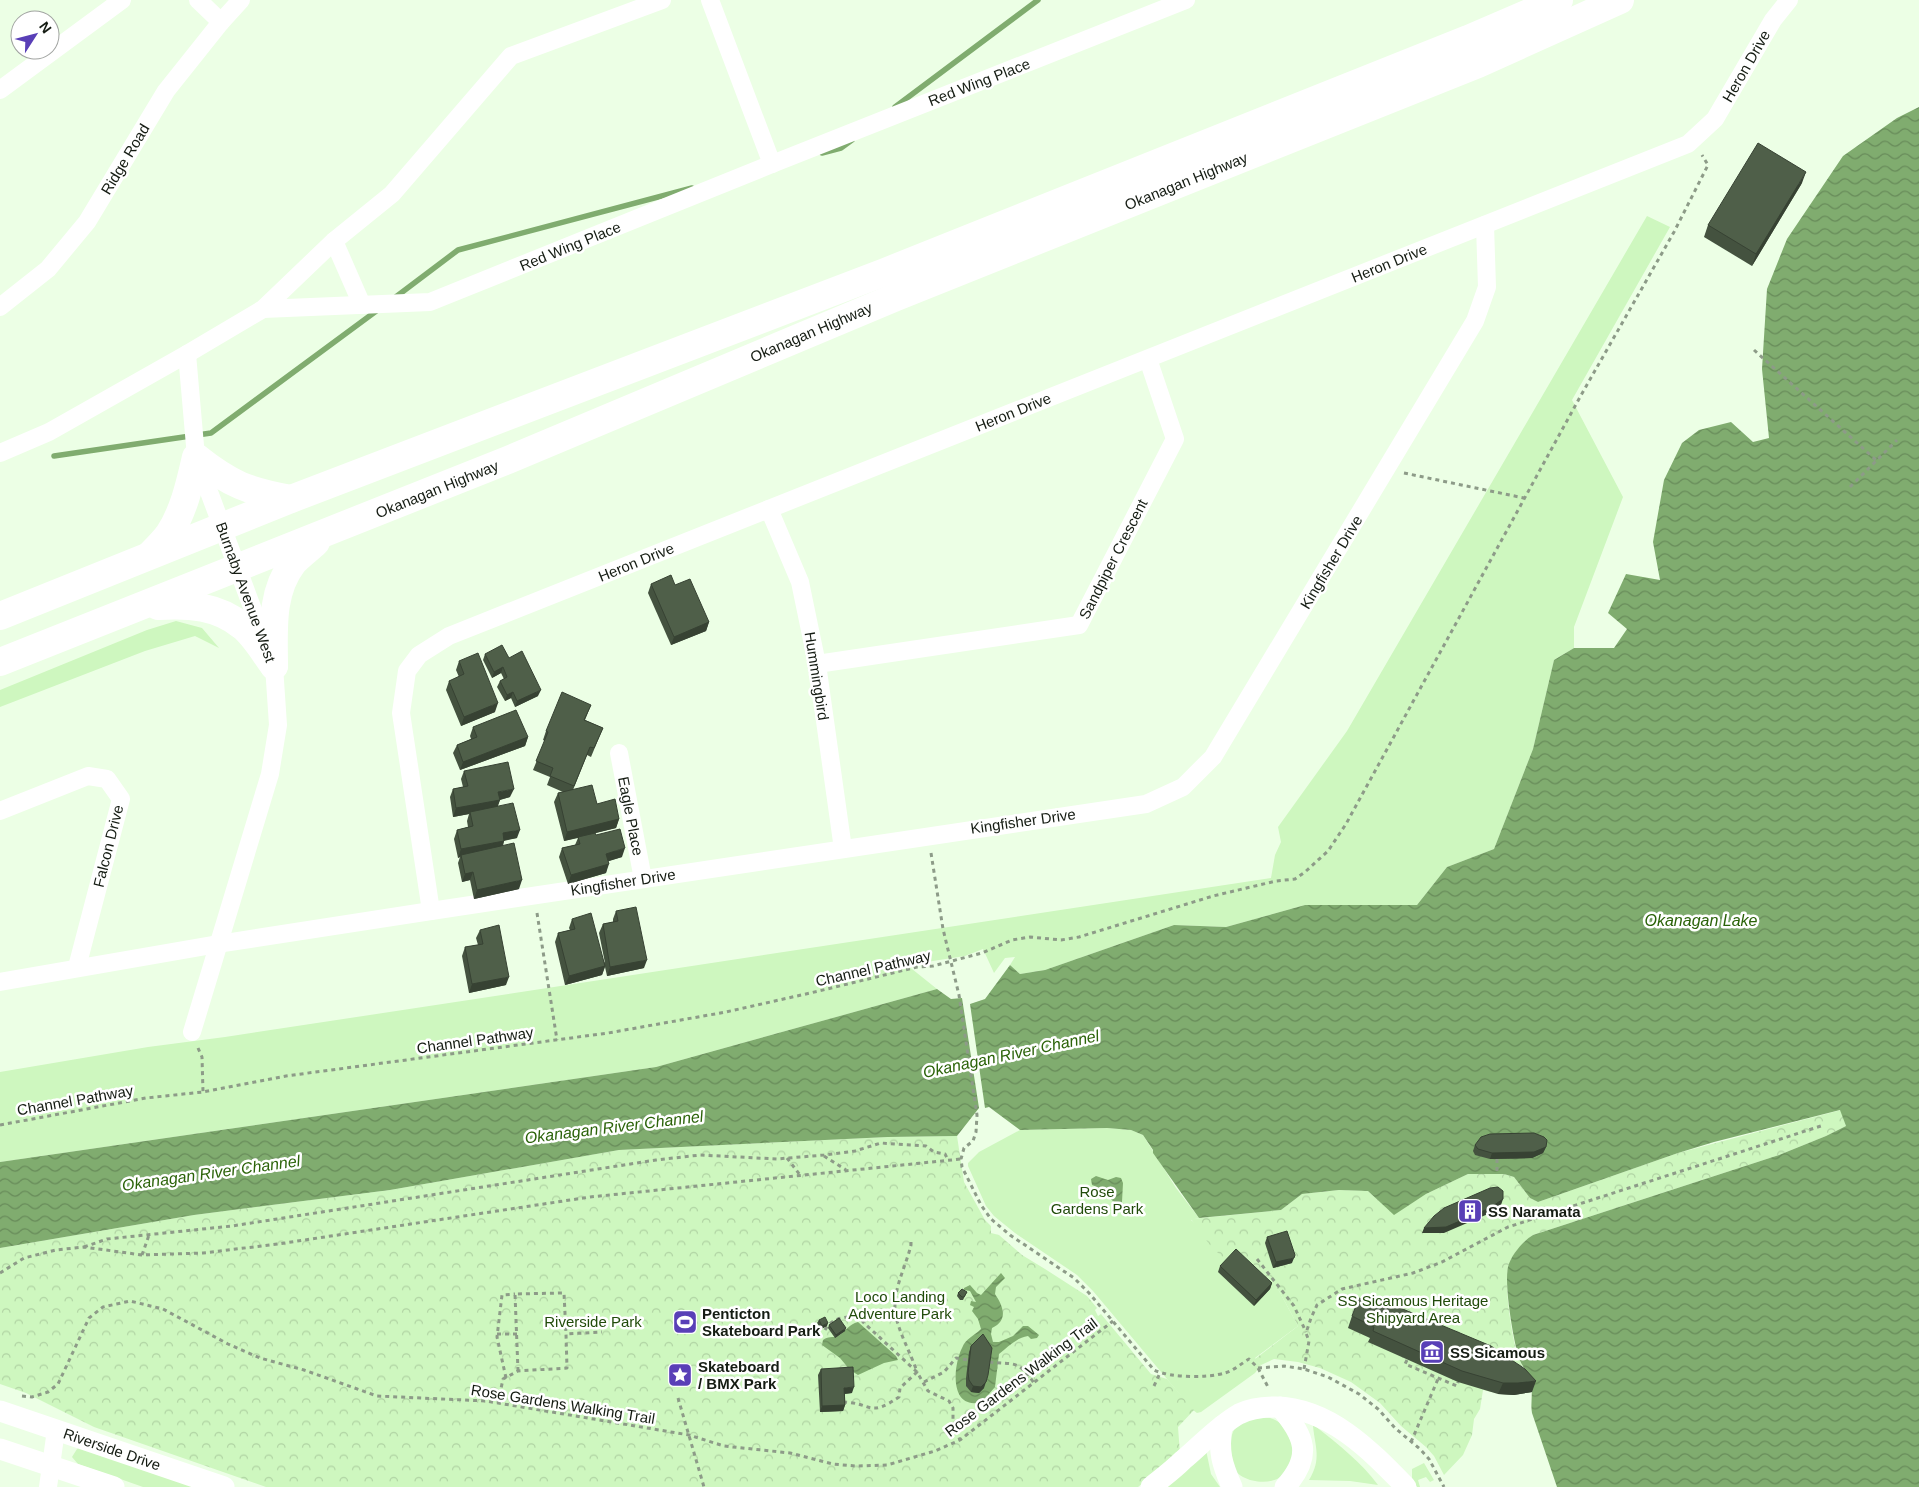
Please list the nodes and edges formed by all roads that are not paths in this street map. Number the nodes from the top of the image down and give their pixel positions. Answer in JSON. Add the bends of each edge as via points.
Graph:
{"nodes":[{"id":1,"x":122,"y":0,"type":"edge"},
{"id":2,"x":198,"y":0,"type":"edge"},
{"id":3,"x":241,"y":0,"type":"edge"},
{"id":4,"x":662,"y":0,"type":"edge"},
{"id":5,"x":710,"y":0,"type":"edge"},
{"id":6,"x":1186,"y":0,"type":"edge"},
{"id":7,"x":1558,"y":0,"type":"edge"},
{"id":8,"x":1620,"y":0,"type":"edge"},
{"id":9,"x":1789,"y":0,"type":"edge"},
{"id":10,"x":220,"y":22,"type":"junction"},
{"id":11,"x":0,"y":90,"type":"edge"},
{"id":12,"x":772,"y":164,"type":"junction"},
{"id":13,"x":1485,"y":225,"type":"junction"},
{"id":14,"x":334,"y":241,"type":"junction"},
{"id":15,"x":362,"y":305,"type":"junction"},
{"id":16,"x":0,"y":308,"type":"edge"},
{"id":17,"x":263,"y":309,"type":"junction"},
{"id":18,"x":187,"y":354,"type":"junction"},
{"id":19,"x":1148,"y":358,"type":"junction"},
{"id":20,"x":0,"y":453,"type":"edge"},
{"id":21,"x":196,"y":457,"type":"junction"},
{"id":22,"x":291,"y":499,"type":"junction"},
{"id":23,"x":769,"y":509,"type":"junction"},
{"id":24,"x":221,"y":526,"type":"junction"},
{"id":25,"x":325,"y":534,"type":"junction"},
{"id":26,"x":151,"y":554,"type":"junction"},
{"id":27,"x":238,"y":569,"type":"junction"},
{"id":28,"x":139,"y":607,"type":"junction"},
{"id":29,"x":0,"y":616,"type":"edge"},
{"id":30,"x":0,"y":662,"type":"edge"},
{"id":31,"x":817,"y":664,"type":"junction"},
{"id":32,"x":274,"y":666,"type":"junction"},
{"id":33,"x":619,"y":754,"type":"dead end"},
{"id":34,"x":0,"y":811,"type":"edge"},
{"id":35,"x":843,"y":849,"type":"junction"},
{"id":36,"x":643,"y":879,"type":"junction"},
{"id":37,"x":431,"y":911,"type":"junction"},
{"id":38,"x":218,"y":944,"type":"junction"},
{"id":39,"x":77,"y":967,"type":"junction"},
{"id":40,"x":0,"y":982,"type":"edge"},
{"id":41,"x":192,"y":1032,"type":"road end"},
{"id":42,"x":1280,"y":1407,"type":"junction"},
{"id":43,"x":0,"y":1411,"type":"edge"},
{"id":44,"x":1222,"y":1426,"type":"junction"},
{"id":45,"x":56,"y":1430,"type":"junction"},
{"id":46,"x":0,"y":1449,"type":"edge"},
{"id":47,"x":50,"y":1477,"type":"edge"},
{"id":48,"x":114,"y":1487,"type":"edge"},
{"id":49,"x":224,"y":1487,"type":"edge"},
{"id":50,"x":1151,"y":1487,"type":"edge"},
{"id":51,"x":1232,"y":1487,"type":"edge"},
{"id":52,"x":1285,"y":1487,"type":"edge"},
{"id":53,"x":1406,"y":1487,"type":"edge"}],
"edges":[{"from":1,"to":11,"type":"street"},
{"from":2,"to":10,"type":"street"},
{"from":3,"to":10,"type":"street","name":"Ridge Road"},
{"from":4,"to":14,"type":"street","via":[[512,56],[392,194]]},
{"from":5,"to":12,"type":"street"},
{"from":6,"to":12,"type":"street","name":"Red Wing Place"},
{"from":7,"to":22,"type":"highway","name":"Okanagan Highway","via":[[885,272]]},
{"from":8,"to":25,"type":"highway","name":"Okanagan Highway","via":[[1478,64],[896,297]]},
{"from":9,"to":13,"type":"street","name":"Heron Drive","via":[[1773,20],[1715,119],[1688,144]]},
{"from":10,"to":16,"type":"street","name":"Ridge Road","via":[[166,91],[87,222],[48,270]]},
{"from":12,"to":15,"type":"street","name":"Red Wing Place","via":[[430,302]]},
{"from":13,"to":19,"type":"street","name":"Heron Drive"},
{"from":13,"to":35,"type":"street","name":"Kingfisher Drive","via":[[1487,287],[1476,321],[1213,757],[1183,787],[1146,804]]},
{"from":14,"to":15,"type":"street"},
{"from":14,"to":17,"type":"street"},
{"from":15,"to":17,"type":"street","name":"Red Wing Place"},
{"from":17,"to":18,"type":"street"},
{"from":18,"to":20,"type":"street","via":[[49,432]]},
{"from":18,"to":21,"type":"street","name":"Burnaby Avenue West"},
{"from":19,"to":23,"type":"street","name":"Heron Drive"},
{"from":19,"to":31,"type":"street","name":"Sandpiper Crescent","via":[[1176,438],[1079,625]]},
{"from":21,"to":22,"type":"highway","via":[[219,476],[241,487]]},
{"from":21,"to":24,"type":"street","name":"Burnaby Avenue West"},
{"from":21,"to":26,"type":"highway","via":[[180,512],[169,534]]},
{"from":22,"to":24,"type":"highway","name":"Okanagan Highway"},
{"from":23,"to":31,"type":"street","name":"Hummingbird","via":[[800,582]]},
{"from":23,"to":37,"type":"street","name":"Heron Drive","via":[[449,636],[419,655],[407,671],[401,713]]},
{"from":24,"to":26,"type":"highway","name":"Okanagan Highway"},
{"from":24,"to":27,"type":"street","name":"Burnaby Avenue West"},
{"from":25,"to":27,"type":"highway","name":"Okanagan Highway"},
{"from":25,"to":32,"type":"highway","via":[[293,563],[279,587],[274,617]]},
{"from":26,"to":29,"type":"highway","name":"Okanagan Highway"},
{"from":27,"to":28,"type":"highway","name":"Okanagan Highway"},
{"from":27,"to":32,"type":"street","name":"Burnaby Avenue West"},
{"from":28,"to":30,"type":"highway","name":"Okanagan Highway"},
{"from":28,"to":32,"type":"highway","via":[[184,604],[218,610],[243,627]]},
{"from":31,"to":35,"type":"street","name":"Hummingbird"},
{"from":32,"to":38,"type":"street","name":"Burnaby Avenue West","via":[[278,725],[270,774]]},
{"from":33,"to":36,"type":"street","name":"Eagle Place"},
{"from":34,"to":39,"type":"street","name":"Falcon Drive","via":[[88,776],[107,779],[121,799]]},
{"from":35,"to":36,"type":"street","name":"Kingfisher Drive"},
{"from":36,"to":37,"type":"street","name":"Kingfisher Drive"},
{"from":37,"to":38,"type":"street","name":"Kingfisher Drive"},
{"from":38,"to":39,"type":"street"},
{"from":38,"to":41,"type":"street","name":"Burnaby Avenue West"},
{"from":39,"to":40,"type":"street"},
{"from":42,"to":44,"type":"street","via":[[1246,1411]]},
{"from":42,"to":52,"type":"street","via":[[1297,1429],[1303,1450],[1299,1469]]},
{"from":42,"to":53,"type":"street","via":[[1305,1411],[1328,1420],[1360,1444]]},
{"from":43,"to":45,"type":"street","name":"Riverside Drive"},
{"from":44,"to":50,"type":"street"},
{"from":44,"to":51,"type":"street","via":[[1220,1458]]},
{"from":45,"to":47,"type":"street"},
{"from":45,"to":49,"type":"street","name":"Riverside Drive"},
{"from":46,"to":47,"type":"street"},
{"from":47,"to":48,"type":"street"}]}
